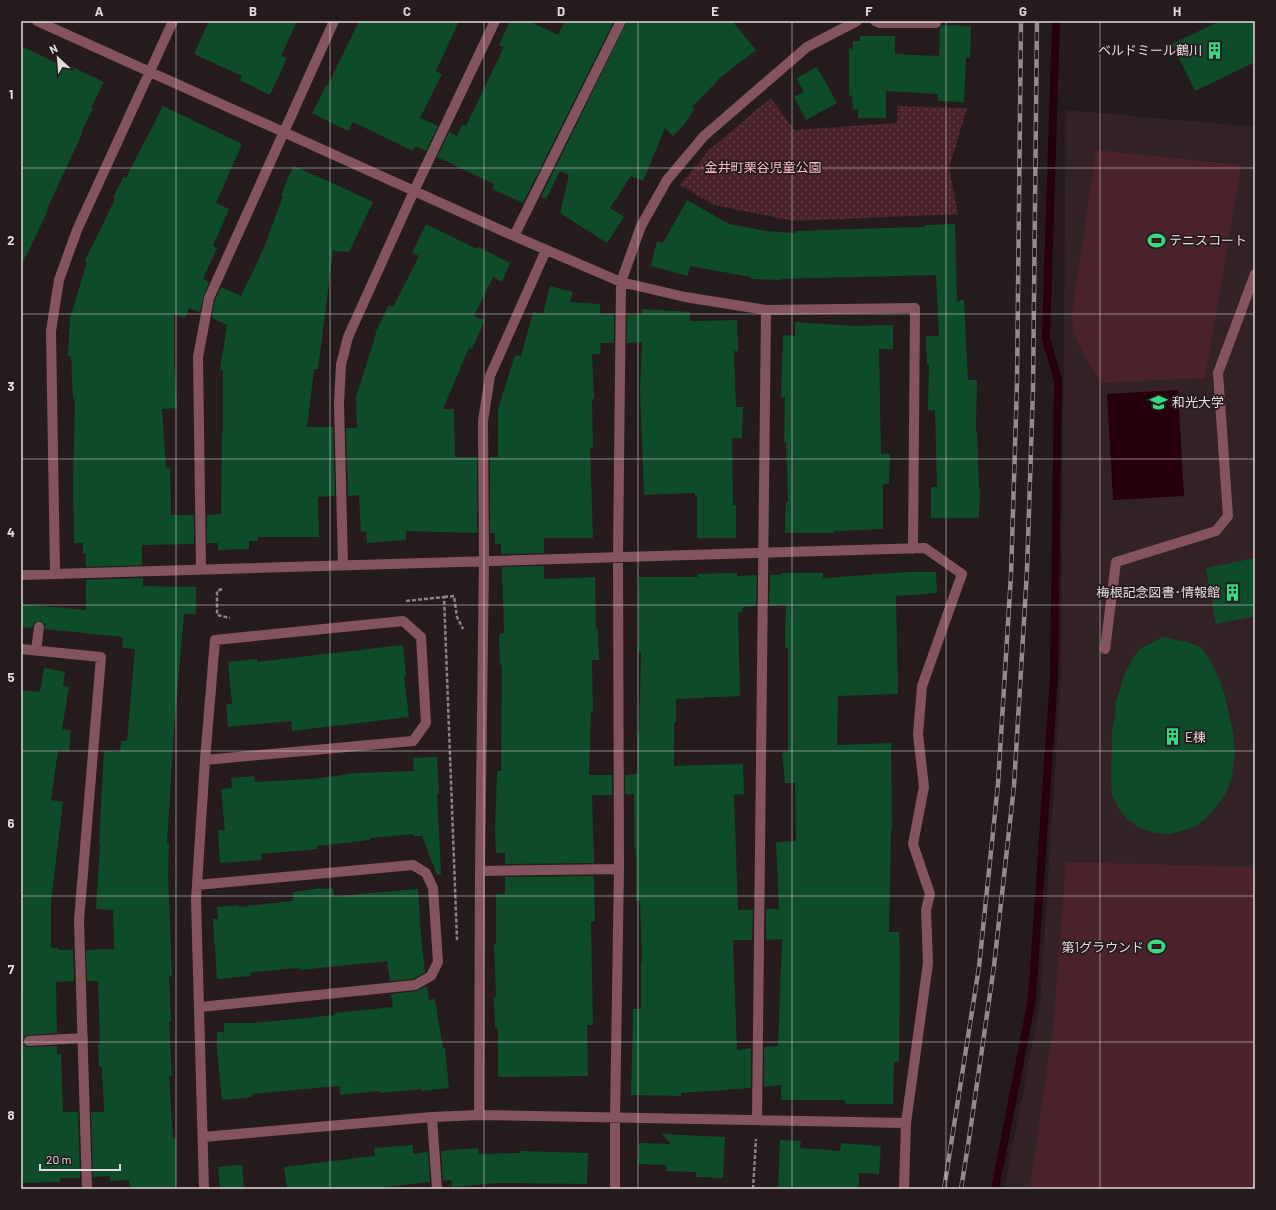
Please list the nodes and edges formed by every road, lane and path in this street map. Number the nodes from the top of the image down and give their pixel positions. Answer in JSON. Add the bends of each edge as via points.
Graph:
{"nodes":[{"id":1,"x":37,"y":21,"type":"edge"},
{"id":2,"x":173,"y":21,"type":"edge"},
{"id":3,"x":334,"y":21,"type":"edge"},
{"id":4,"x":495,"y":21,"type":"edge"},
{"id":5,"x":622,"y":21,"type":"edge"},
{"id":6,"x":857,"y":21,"type":"edge"},
{"id":7,"x":875,"y":21,"type":"edge"},
{"id":8,"x":936,"y":23,"type":"dead end"},
{"id":9,"x":150,"y":72,"type":"junction"},
{"id":10,"x":284,"y":132,"type":"junction"},
{"id":11,"x":414,"y":190,"type":"junction"},
{"id":12,"x":514,"y":236,"type":"junction"},
{"id":13,"x":546,"y":250,"type":"junction"},
{"id":14,"x":1255,"y":274,"type":"edge"},
{"id":15,"x":621,"y":282,"type":"junction"},
{"id":16,"x":766,"y":310,"type":"junction"},
{"id":17,"x":913,"y":549,"type":"junction"},
{"id":18,"x":763,"y":553,"type":"junction"},
{"id":19,"x":618,"y":557,"type":"junction"},
{"id":20,"x":484,"y":561,"type":"junction"},
{"id":21,"x":343,"y":565,"type":"junction"},
{"id":22,"x":201,"y":569,"type":"junction"},
{"id":23,"x":55,"y":574,"type":"junction"},
{"id":24,"x":21,"y":575,"type":"edge"},
{"id":25,"x":444,"y":598,"type":"junction"},
{"id":26,"x":405,"y":602,"type":"dead end"},
{"id":27,"x":217,"y":615,"type":"dead end"},
{"id":28,"x":234,"y":619,"type":"dead end"},
{"id":29,"x":39,"y":627,"type":"dead end"},
{"id":30,"x":465,"y":633,"type":"dead end"},
{"id":31,"x":1105,"y":648,"type":"dead end"},
{"id":32,"x":21,"y":649,"type":"edge"},
{"id":33,"x":36,"y":651,"type":"junction"},
{"id":34,"x":205,"y":760,"type":"junction"},
{"id":35,"x":619,"y":869,"type":"junction"},
{"id":36,"x":480,"y":871,"type":"junction"},
{"id":37,"x":197,"y":885,"type":"junction"},
{"id":38,"x":458,"y":940,"type":"dead end"},
{"id":39,"x":200,"y":1007,"type":"junction"},
{"id":40,"x":83,"y":1038,"type":"junction"},
{"id":41,"x":29,"y":1041,"type":"dead end"},
{"id":42,"x":479,"y":1116,"type":"junction"},
{"id":43,"x":432,"y":1117,"type":"junction"},
{"id":44,"x":615,"y":1118,"type":"junction"},
{"id":45,"x":757,"y":1120,"type":"junction"},
{"id":46,"x":906,"y":1123,"type":"junction"},
{"id":47,"x":203,"y":1137,"type":"junction"},
{"id":48,"x":87,"y":1189,"type":"edge"},
{"id":49,"x":204,"y":1189,"type":"edge"},
{"id":50,"x":437,"y":1189,"type":"edge"},
{"id":51,"x":616,"y":1189,"type":"edge"},
{"id":52,"x":753,"y":1189,"type":"edge"},
{"id":53,"x":904,"y":1189,"type":"edge"}],
"edges":[{"from":1,"to":9,"type":"street"},
{"from":2,"to":9,"type":"street"},
{"from":3,"to":10,"type":"street"},
{"from":4,"to":11,"type":"street"},
{"from":5,"to":12,"type":"street"},
{"from":6,"to":15,"type":"street","via":[[807,47],[704,136],[667,180],[641,226]]},
{"from":7,"to":8,"type":"street"},
{"from":9,"to":10,"type":"street"},
{"from":9,"to":23,"type":"street","via":[[78,230],[59,280],[51,331]]},
{"from":10,"to":11,"type":"street"},
{"from":10,"to":22,"type":"street","via":[[209,298],[198,358]]},
{"from":11,"to":12,"type":"street"},
{"from":11,"to":21,"type":"street","via":[[348,337],[341,365],[339,403]]},
{"from":12,"to":13,"type":"street"},
{"from":13,"to":15,"type":"street"},
{"from":13,"to":20,"type":"street","via":[[490,376],[483,421]]},
{"from":14,"to":31,"type":"street","via":[[1218,373],[1228,516],[1216,531],[1116,562]]},
{"from":15,"to":16,"type":"street","via":[[685,297]]},
{"from":15,"to":19,"type":"street"},
{"from":16,"to":17,"type":"street","via":[[915,308]]},
{"from":16,"to":18,"type":"street"},
{"from":17,"to":18,"type":"street"},
{"from":17,"to":46,"type":"street","via":[[924,548],[962,574],[922,686],[918,734],[924,787],[913,844],[930,894],[926,910],[928,963]]},
{"from":18,"to":19,"type":"street"},
{"from":18,"to":45,"type":"street"},
{"from":19,"to":20,"type":"street"},
{"from":19,"to":35,"type":"street"},
{"from":20,"to":21,"type":"street"},
{"from":20,"to":36,"type":"street"},
{"from":21,"to":22,"type":"street"},
{"from":22,"to":23,"type":"street"},
{"from":23,"to":24,"type":"street"},
{"from":25,"to":26,"type":"path"},
{"from":25,"to":30,"type":"path","via":[[454,596],[457,617]]},
{"from":25,"to":38,"type":"path"},
{"from":27,"to":28,"type":"path"},
{"from":29,"to":33,"type":"street"},
{"from":32,"to":33,"type":"street"},
{"from":33,"to":40,"type":"street","via":[[101,657],[79,920]]},
{"from":34,"to":34,"type":"street","via":[[413,741],[426,723],[421,637],[403,621],[215,640]]},
{"from":34,"to":37,"type":"street"},
{"from":35,"to":36,"type":"street"},
{"from":35,"to":44,"type":"street"},
{"from":36,"to":42,"type":"street"},
{"from":37,"to":39,"type":"street"},
{"from":37,"to":39,"type":"street","via":[[413,865],[426,873],[433,888],[438,962],[431,976],[415,985]]},
{"from":39,"to":47,"type":"street"},
{"from":40,"to":41,"type":"street"},
{"from":40,"to":48,"type":"street"},
{"from":42,"to":43,"type":"street"},
{"from":42,"to":44,"type":"street"},
{"from":43,"to":47,"type":"street"},
{"from":43,"to":50,"type":"street"},
{"from":44,"to":45,"type":"street"},
{"from":44,"to":51,"type":"street"},
{"from":45,"to":46,"type":"street"},
{"from":45,"to":52,"type":"path"},
{"from":46,"to":53,"type":"street"},
{"from":47,"to":49,"type":"street"}]}
